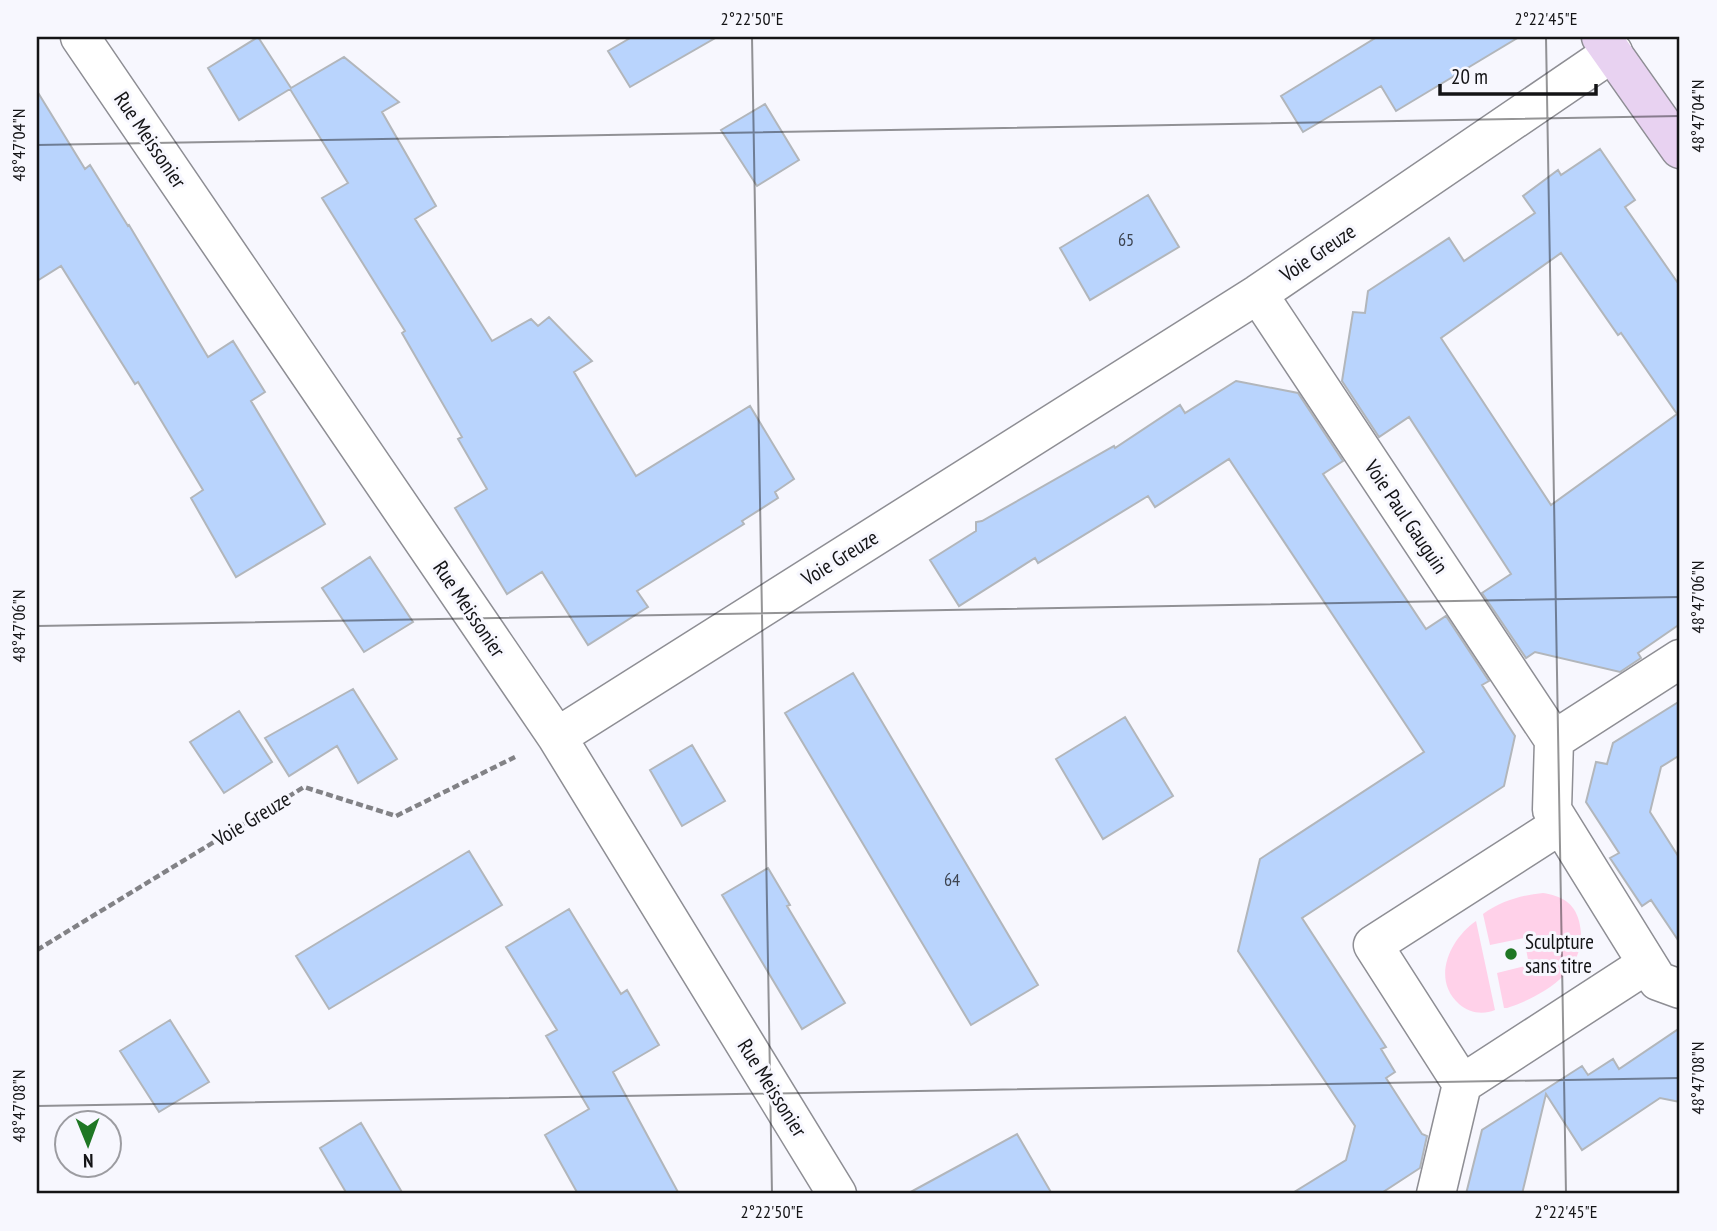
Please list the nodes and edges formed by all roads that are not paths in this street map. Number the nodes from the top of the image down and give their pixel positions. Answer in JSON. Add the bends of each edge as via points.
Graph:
{"nodes":[{"id":1,"x":80,"y":37,"type":"edge"},
{"id":2,"x":1607,"y":44,"type":"edge"},
{"id":3,"x":1680,"y":149,"type":"edge"},
{"id":4,"x":1258,"y":294,"type":"junction"},
{"id":5,"x":1680,"y":659,"type":"edge"},
{"id":6,"x":556,"y":737,"type":"junction"},
{"id":7,"x":1554,"y":740,"type":"junction"},
{"id":8,"x":1560,"y":825,"type":"junction"},
{"id":9,"x":1647,"y":964,"type":"junction"},
{"id":10,"x":1680,"y":989,"type":"edge"},
{"id":11,"x":1462,"y":1084,"type":"junction"},
{"id":12,"x":837,"y":1194,"type":"edge"},
{"id":13,"x":1436,"y":1194,"type":"edge"}],
"edges":[{"from":1,"to":6,"type":"street","name":"Rue Meissonier"},
{"from":2,"to":3,"type":"street"},
{"from":2,"to":4,"type":"street","name":"Voie Greuze"},
{"from":4,"to":6,"type":"street","name":"Voie Greuze"},
{"from":4,"to":7,"type":"street","name":"Voie Paul Gauguin"},
{"from":5,"to":7,"type":"street"},
{"from":6,"to":12,"type":"street","name":"Rue Meissonier"},
{"from":7,"to":8,"type":"street","via":[[1552,810]]},
{"from":8,"to":9,"type":"street"},
{"from":8,"to":11,"type":"street","via":[[1373,945]]},
{"from":9,"to":10,"type":"street","via":[[1658,981]]},
{"from":9,"to":11,"type":"street"},
{"from":11,"to":13,"type":"street"}]}
